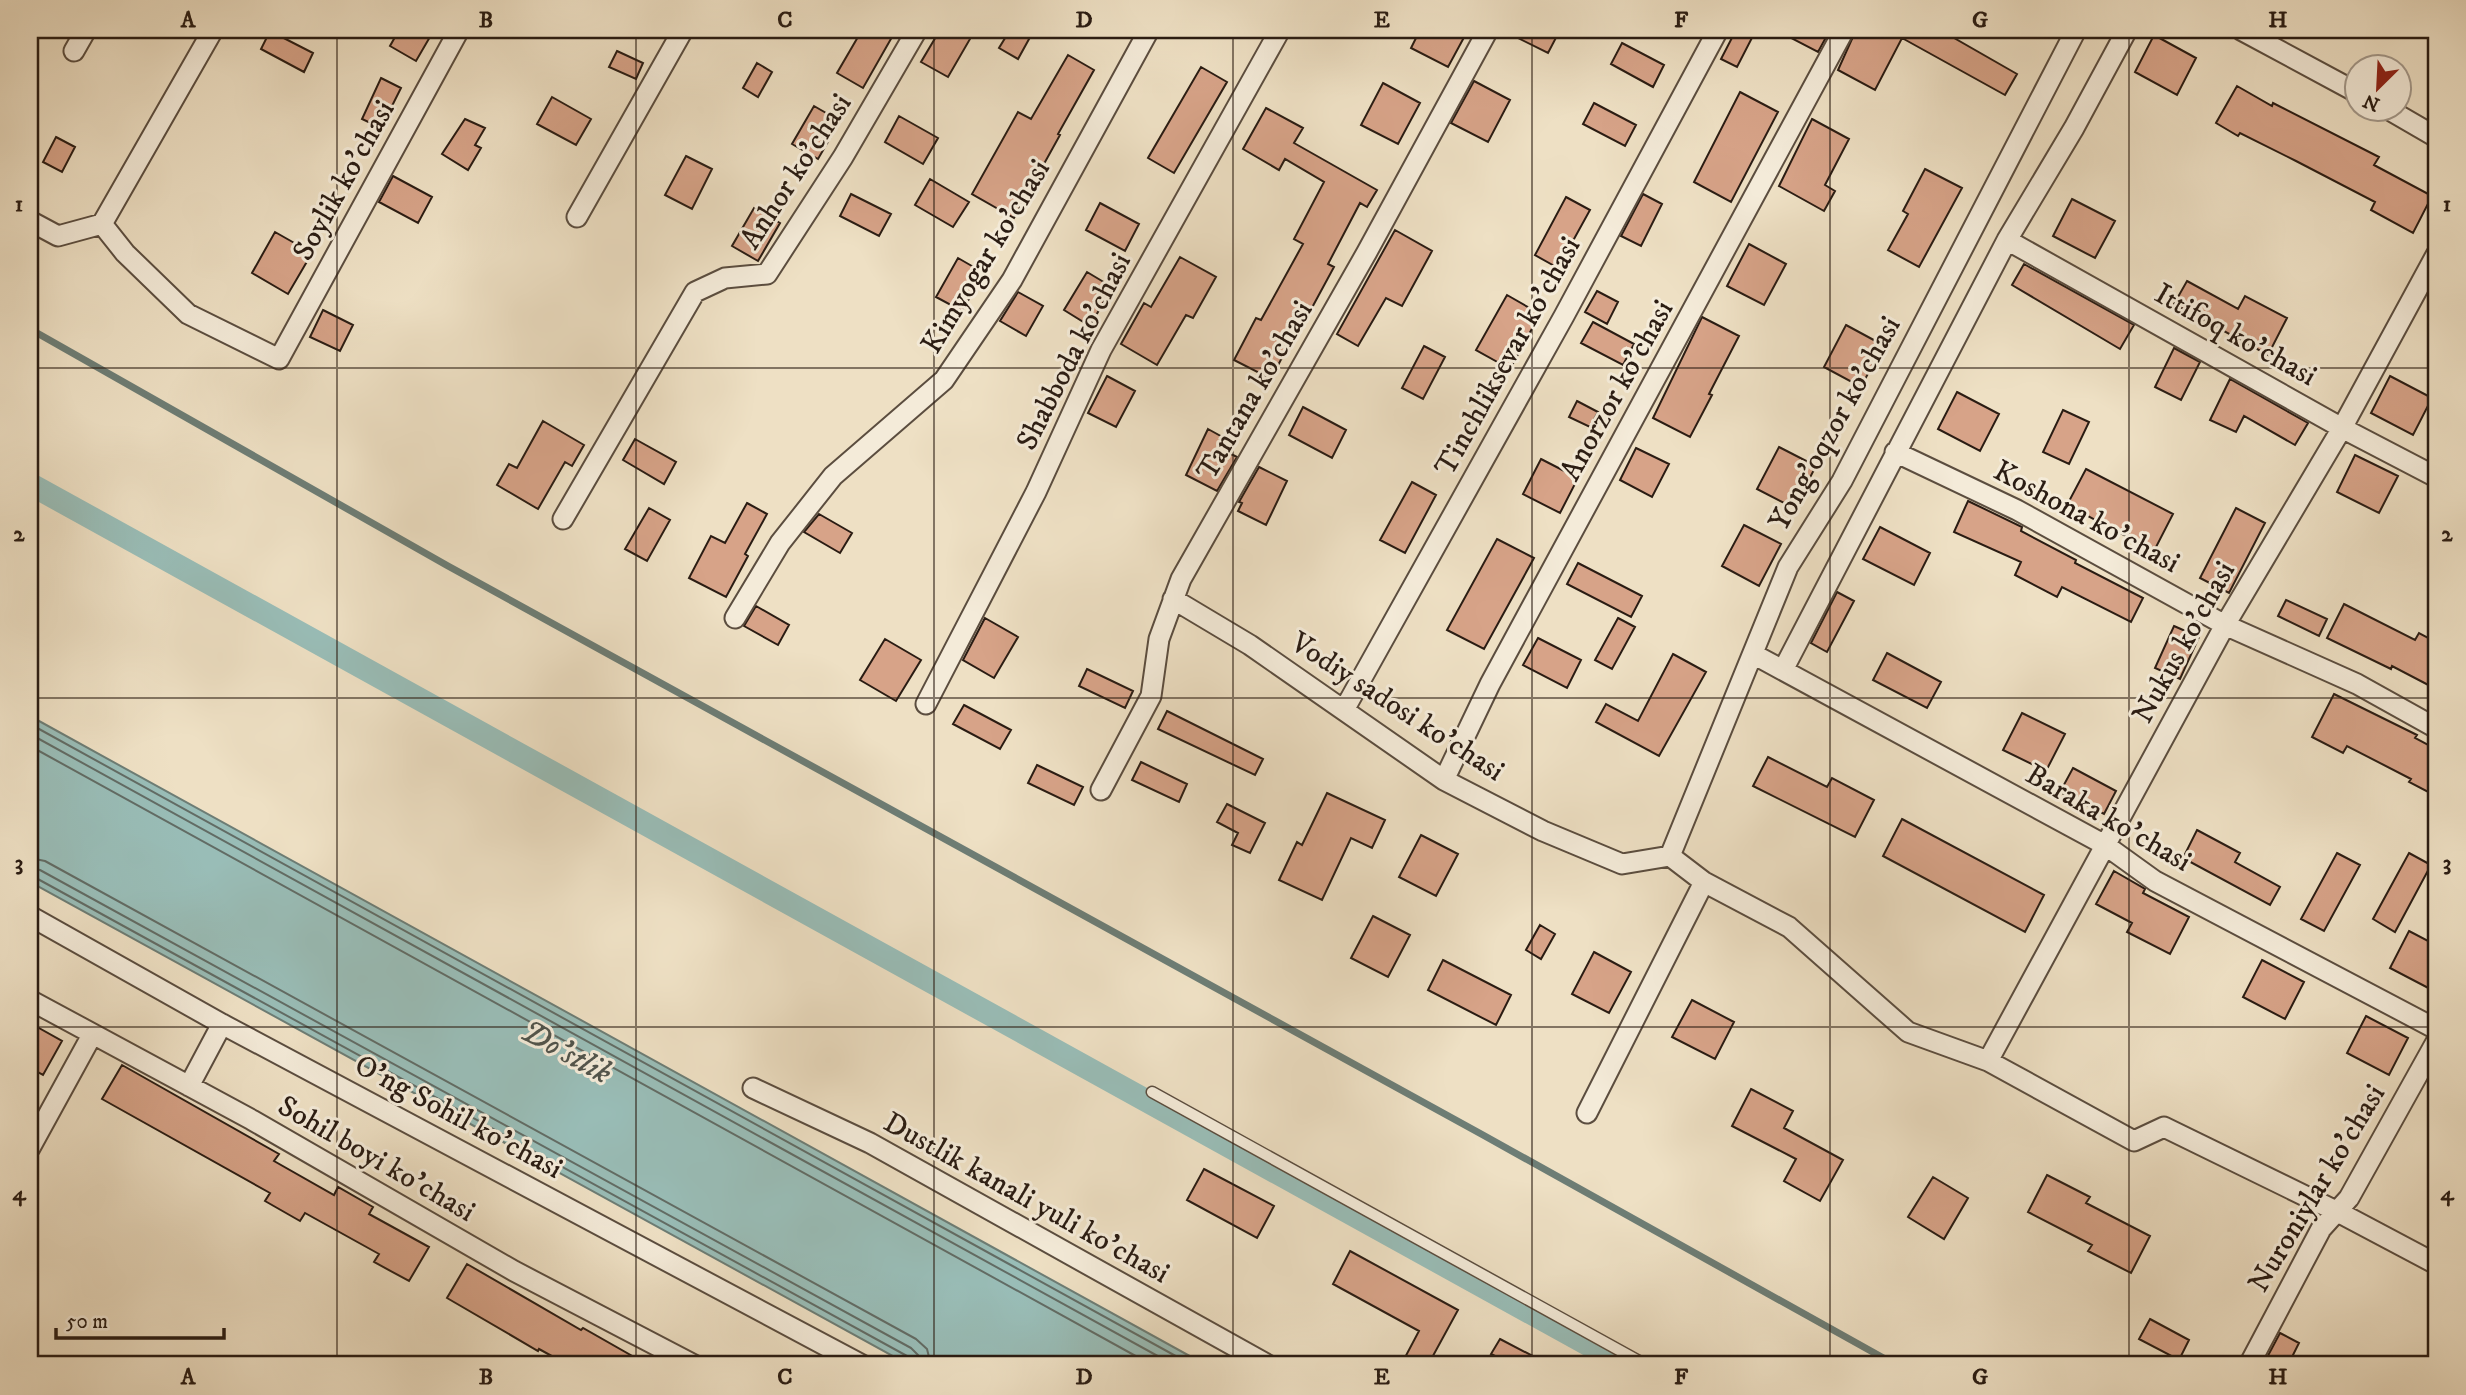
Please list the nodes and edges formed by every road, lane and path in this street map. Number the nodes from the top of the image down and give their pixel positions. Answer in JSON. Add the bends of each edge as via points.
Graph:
{"nodes":[{"id":1,"x":86,"y":30,"type":"edge"},
{"id":2,"x":213,"y":30,"type":"edge"},
{"id":3,"x":459,"y":30,"type":"edge"},
{"id":4,"x":683,"y":30,"type":"edge"},
{"id":5,"x":917,"y":30,"type":"edge"},
{"id":6,"x":1149,"y":30,"type":"edge"},
{"id":7,"x":1280,"y":30,"type":"edge"},
{"id":8,"x":1488,"y":30,"type":"edge"},
{"id":9,"x":1718,"y":30,"type":"edge"},
{"id":10,"x":1844,"y":30,"type":"edge"},
{"id":11,"x":2076,"y":30,"type":"edge"},
{"id":12,"x":2127,"y":30,"type":"edge"},
{"id":13,"x":2241,"y":30,"type":"edge"},
{"id":14,"x":74,"y":51,"type":"dead end"},
{"id":15,"x":2344,"y":86,"type":"edge"},
{"id":16,"x":2410,"y":122,"type":"edge"},
{"id":17,"x":2436,"y":137,"type":"edge"},
{"id":18,"x":577,"y":217,"type":"dead end"},
{"id":19,"x":30,"y":221,"type":"edge"},
{"id":20,"x":102,"y":224,"type":"junction"},
{"id":21,"x":2007,"y":240,"type":"junction"},
{"id":22,"x":2436,"y":255,"type":"edge"},
{"id":23,"x":2342,"y":428,"type":"junction"},
{"id":24,"x":1895,"y":452,"type":"junction"},
{"id":25,"x":2436,"y":477,"type":"edge"},
{"id":26,"x":563,"y":519,"type":"dead end"},
{"id":27,"x":1173,"y":599,"type":"junction"},
{"id":28,"x":735,"y":618,"type":"dead end"},
{"id":29,"x":2225,"y":625,"type":"junction"},
{"id":30,"x":1753,"y":654,"type":"junction"},
{"id":31,"x":1783,"y":670,"type":"junction"},
{"id":32,"x":926,"y":704,"type":"dead end"},
{"id":33,"x":1344,"y":710,"type":"junction"},
{"id":34,"x":2436,"y":728,"type":"edge"},
{"id":35,"x":1444,"y":779,"type":"junction"},
{"id":36,"x":1101,"y":790,"type":"dead end"},
{"id":37,"x":2105,"y":845,"type":"junction"},
{"id":38,"x":1670,"y":856,"type":"junction"},
{"id":39,"x":1704,"y":883,"type":"junction"},
{"id":40,"x":30,"y":916,"type":"edge"},
{"id":41,"x":30,"y":1000,"type":"edge"},
{"id":42,"x":222,"y":1024,"type":"junction"},
{"id":43,"x":2436,"y":1029,"type":"edge"},
{"id":44,"x":92,"y":1035,"type":"junction"},
{"id":45,"x":2436,"y":1042,"type":"edge"},
{"id":46,"x":1988,"y":1061,"type":"junction"},
{"id":47,"x":189,"y":1086,"type":"junction"},
{"id":48,"x":753,"y":1088,"type":"dead end"},
{"id":49,"x":1152,"y":1093,"type":"dead end"},
{"id":50,"x":1587,"y":1113,"type":"dead end"},
{"id":51,"x":30,"y":1148,"type":"edge"},
{"id":52,"x":2338,"y":1212,"type":"junction"},
{"id":53,"x":2436,"y":1264,"type":"edge"},
{"id":54,"x":694,"y":1365,"type":"edge"},
{"id":55,"x":862,"y":1365,"type":"edge"},
{"id":56,"x":1268,"y":1365,"type":"edge"},
{"id":57,"x":1646,"y":1365,"type":"edge"},
{"id":58,"x":2249,"y":1365,"type":"edge"}],
"edges":[{"from":1,"to":14,"type":"street"},
{"from":2,"to":20,"type":"street"},
{"from":3,"to":20,"type":"street","name":"Soylik ko'chasi","via":[[279,359],[188,314]]},
{"from":4,"to":18,"type":"street"},
{"from":5,"to":26,"type":"street","name":"Anhor ko'chasi","via":[[767,274],[725,278],[695,292]]},
{"from":6,"to":28,"type":"street","name":"Kimyogar ko'chasi","via":[[1012,280],[944,380],[833,476],[780,543]]},
{"from":7,"to":32,"type":"street","name":"Shabboda ko'chasi","via":[[1101,350],[1036,492]]},
{"from":8,"to":27,"type":"street","name":"Tantana ko'chasi"},
{"from":9,"to":33,"type":"street","name":"Tinchliksevar ko'chasi"},
{"from":10,"to":35,"type":"street","name":"Anorzor ko'chasi","via":[[1490,684]]},
{"from":11,"to":30,"type":"street","name":"Yong'oqzor ko'chasi","via":[[1842,481],[1788,567]]},
{"from":12,"to":21,"type":"street"},
{"from":13,"to":15,"type":"street"},
{"from":16,"to":17,"type":"street"},
{"from":19,"to":20,"type":"street","via":[[58,236]]},
{"from":21,"to":23,"type":"street","name":"Ittifoq ko'chasi"},
{"from":21,"to":24,"type":"street"},
{"from":22,"to":23,"type":"street","name":"Nukus ko'chasi"},
{"from":23,"to":25,"type":"street","name":"Ittifoq ko'chasi"},
{"from":23,"to":29,"type":"street","name":"Nukus ko'chasi"},
{"from":24,"to":29,"type":"street","name":"Koshona ko'chasi","via":[[2017,510]]},
{"from":24,"to":31,"type":"street"},
{"from":27,"to":33,"type":"street","name":"Vodiy sadosi ko'chasi"},
{"from":27,"to":36,"type":"street","name":"Tantana ko'chasi","via":[[1159,639],[1151,696]]},
{"from":29,"to":34,"type":"street","name":"Koshona ko'chasi","via":[[2357,684]]},
{"from":29,"to":37,"type":"street","name":"Nukus ko'chasi"},
{"from":30,"to":31,"type":"street","name":"Baraka ko'chasi"},
{"from":30,"to":38,"type":"street","name":"Yong'oqzor ko'chasi"},
{"from":31,"to":37,"type":"street","name":"Baraka ko'chasi"},
{"from":33,"to":35,"type":"street","name":"Vodiy sadosi ko'chasi"},
{"from":35,"to":38,"type":"street","name":"Vodiy sadosi ko'chasi","via":[[1543,831],[1622,864]]},
{"from":37,"to":43,"type":"street","name":"Baraka ko'chasi","via":[[2155,881]]},
{"from":37,"to":46,"type":"street","name":"Nukus ko'chasi"},
{"from":38,"to":39,"type":"street"},
{"from":39,"to":46,"type":"street","via":[[1789,927],[1908,1031]]},
{"from":39,"to":50,"type":"street"},
{"from":40,"to":42,"type":"street","name":"O'ng Sohil ko'chasi"},
{"from":41,"to":44,"type":"street","name":"Sohil boyi ko'chasi"},
{"from":42,"to":47,"type":"street"},
{"from":42,"to":55,"type":"street","name":"O'ng Sohil ko'chasi"},
{"from":44,"to":47,"type":"street","name":"Sohil boyi ko'chasi"},
{"from":44,"to":51,"type":"street"},
{"from":45,"to":52,"type":"street","name":"Nuroniylar ko'chasi"},
{"from":46,"to":52,"type":"street","via":[[2134,1141],[2164,1127]]},
{"from":47,"to":54,"type":"street","name":"Sohil boyi ko'chasi","via":[[514,1271]]},
{"from":48,"to":56,"type":"street","name":"Dustlik kanali yuli ko'chasi","via":[[870,1143]]},
{"from":49,"to":57,"type":"lane"},
{"from":52,"to":53,"type":"street"},
{"from":52,"to":58,"type":"street","name":"Nuroniylar ko'chasi","via":[[2321,1229]]}]}
